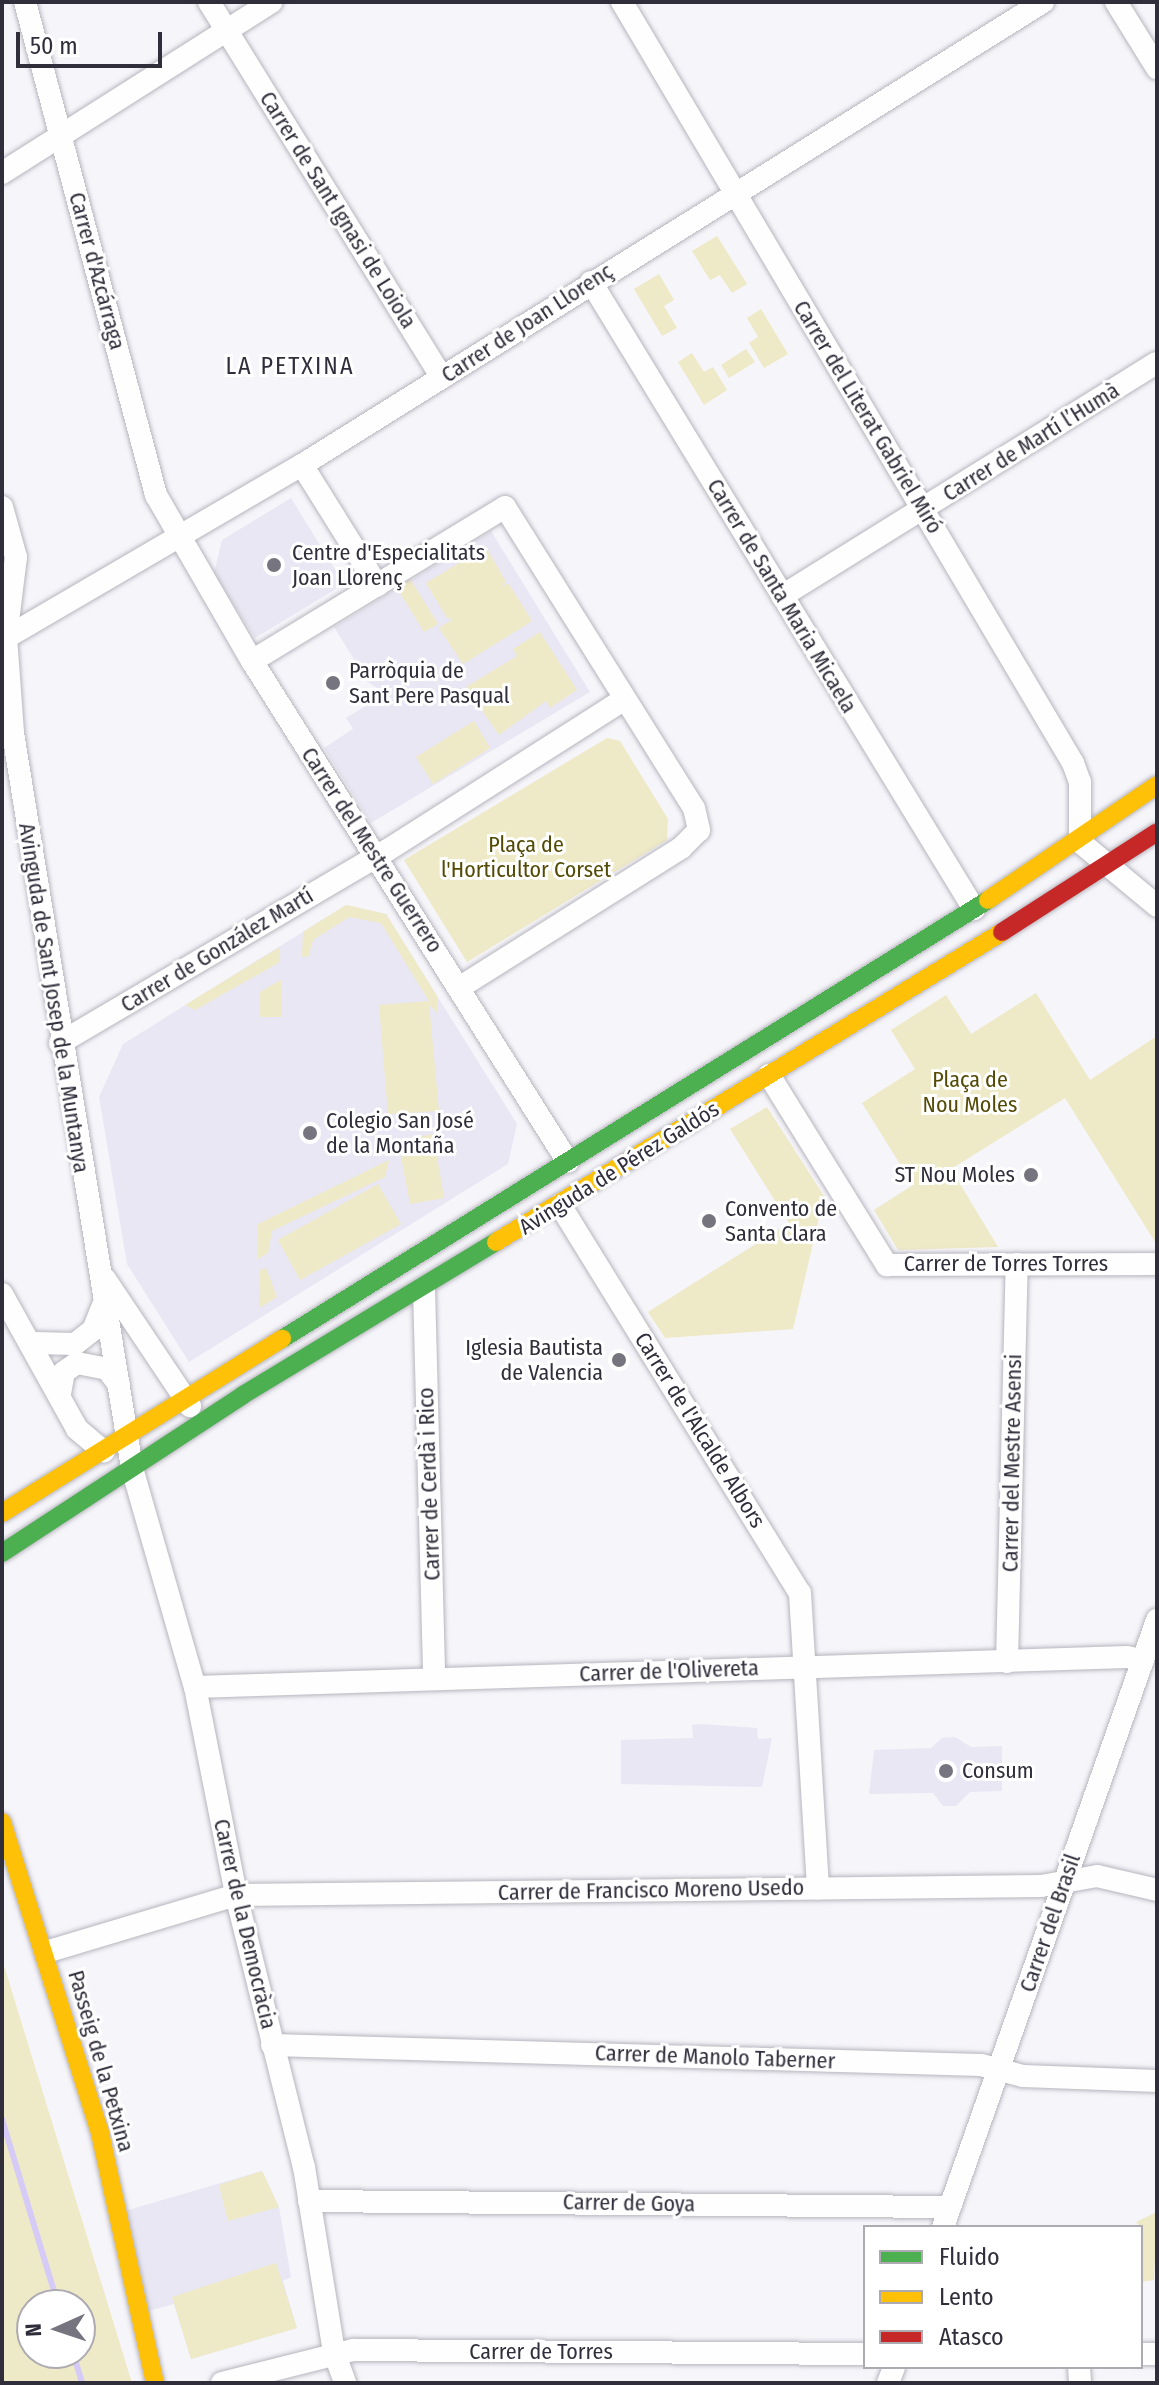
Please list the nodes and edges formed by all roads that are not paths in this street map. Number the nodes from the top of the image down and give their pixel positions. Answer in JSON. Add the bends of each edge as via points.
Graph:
{"nodes":[{"id":1,"x":25,"y":2,"type":"edge"},
{"id":2,"x":209,"y":2,"type":"edge"},
{"id":3,"x":271,"y":2,"type":"edge"},
{"id":4,"x":622,"y":2,"type":"edge"},
{"id":5,"x":1043,"y":2,"type":"edge"},
{"id":6,"x":1116,"y":2,"type":"edge"},
{"id":7,"x":226,"y":30,"type":"junction"},
{"id":8,"x":1157,"y":68,"type":"edge"},
{"id":9,"x":61,"y":135,"type":"junction"},
{"id":10,"x":2,"y":173,"type":"edge"},
{"id":11,"x":733,"y":193,"type":"junction"},
{"id":12,"x":591,"y":282,"type":"junction"},
{"id":13,"x":1157,"y":363,"type":"edge"},
{"id":14,"x":442,"y":378,"type":"junction"},
{"id":15,"x":302,"y":465,"type":"junction"},
{"id":16,"x":2,"y":507,"type":"edge"},
{"id":17,"x":924,"y":510,"type":"junction"},
{"id":18,"x":179,"y":537,"type":"junction"},
{"id":19,"x":377,"y":585,"type":"junction"},
{"id":20,"x":782,"y":596,"type":"junction"},
{"id":21,"x":4,"y":639,"type":"edge"},
{"id":22,"x":252,"y":661,"type":"junction"},
{"id":23,"x":623,"y":700,"type":"junction"},
{"id":24,"x":1157,"y":785,"type":"edge"},
{"id":25,"x":1157,"y":792,"type":"edge"},
{"id":26,"x":1128,"y":809,"type":"junction"},
{"id":27,"x":1157,"y":832,"type":"edge"},
{"id":28,"x":1080,"y":842,"type":"junction"},
{"id":29,"x":375,"y":857,"type":"junction"},
{"id":30,"x":1105,"y":864,"type":"junction"},
{"id":31,"x":1157,"y":906,"type":"edge"},
{"id":32,"x":974,"y":909,"type":"junction"},
{"id":33,"x":460,"y":987,"type":"junction"},
{"id":34,"x":60,"y":1043,"type":"junction"},
{"id":35,"x":769,"y":1075,"type":"junction"},
{"id":36,"x":568,"y":1162,"type":"junction"},
{"id":37,"x":560,"y":1205,"type":"junction"},
{"id":38,"x":97,"y":1263,"type":"junction"},
{"id":39,"x":1017,"y":1264,"type":"junction"},
{"id":40,"x":1157,"y":1264,"type":"edge"},
{"id":41,"x":424,"y":1288,"type":"junction"},
{"id":42,"x":2,"y":1294,"type":"edge"},
{"id":43,"x":104,"y":1302,"type":"junction"},
{"id":44,"x":34,"y":1343,"type":"junction"},
{"id":45,"x":120,"y":1387,"type":"junction"},
{"id":46,"x":60,"y":1394,"type":"junction"},
{"id":47,"x":187,"y":1401,"type":"junction"},
{"id":48,"x":201,"y":1422,"type":"junction"},
{"id":49,"x":128,"y":1436,"type":"junction"},
{"id":50,"x":104,"y":1452,"type":"junction"},
{"id":51,"x":132,"y":1468,"type":"junction"},
{"id":52,"x":2,"y":1513,"type":"edge"},
{"id":53,"x":2,"y":1553,"type":"edge"},
{"id":54,"x":1157,"y":1620,"type":"edge"},
{"id":55,"x":1143,"y":1660,"type":"junction"},
{"id":56,"x":1007,"y":1662,"type":"junction"},
{"id":57,"x":804,"y":1667,"type":"junction"},
{"id":58,"x":434,"y":1679,"type":"junction"},
{"id":59,"x":195,"y":1687,"type":"junction"},
{"id":60,"x":2,"y":1822,"type":"edge"},
{"id":61,"x":1064,"y":1882,"type":"junction"},
{"id":62,"x":818,"y":1888,"type":"junction"},
{"id":63,"x":1157,"y":1890,"type":"edge"},
{"id":64,"x":236,"y":1895,"type":"junction"},
{"id":65,"x":46,"y":1952,"type":"junction"},
{"id":66,"x":272,"y":2045,"type":"junction"},
{"id":67,"x":998,"y":2069,"type":"junction"},
{"id":68,"x":1157,"y":2081,"type":"edge"},
{"id":69,"x":93,"y":2196,"type":"dead end"},
{"id":70,"x":309,"y":2201,"type":"junction"},
{"id":71,"x":946,"y":2217,"type":"edge"},
{"id":72,"x":136,"y":2316,"type":"junction"},
{"id":73,"x":334,"y":2352,"type":"junction"},
{"id":74,"x":863,"y":2354,"type":"edge"},
{"id":75,"x":155,"y":2383,"type":"edge"},
{"id":76,"x":222,"y":2383,"type":"edge"},
{"id":77,"x":345,"y":2383,"type":"edge"}],
"edges":[{"from":1,"to":9,"type":"street","name":"Carrer d'Azcárraga"},
{"from":2,"to":7,"type":"street","name":"Carrer de Sant Ignasi de Loiola"},
{"from":3,"to":7,"type":"street"},
{"from":4,"to":11,"type":"street","name":"Carrer del Literat Gabriel Miró"},
{"from":5,"to":11,"type":"street","name":"Carrer de Joan Llorenç"},
{"from":6,"to":8,"type":"street"},
{"from":7,"to":9,"type":"street"},
{"from":7,"to":14,"type":"street","name":"Carrer de Sant Ignasi de Loiola"},
{"from":9,"to":10,"type":"street"},
{"from":9,"to":18,"type":"street","name":"Carrer d'Azcárraga","via":[[156,495]]},
{"from":11,"to":12,"type":"street","name":"Carrer de Joan Llorenç"},
{"from":11,"to":17,"type":"street","name":"Carrer del Literat Gabriel Miró"},
{"from":12,"to":14,"type":"street","name":"Carrer de Joan Llorenç"},
{"from":12,"to":20,"type":"street","name":"Carrer de Santa Maria Micaela"},
{"from":13,"to":17,"type":"street","name":"Carrer de Martí l’Humà"},
{"from":14,"to":15,"type":"street","name":"Carrer de Joan Llorenç"},
{"from":15,"to":18,"type":"street","name":"Carrer de Joan Llorenç"},
{"from":15,"to":19,"type":"street"},
{"from":16,"to":21,"type":"street","name":"Avinguda de Sant Josep de la Muntanya","via":[[16,557]]},
{"from":17,"to":20,"type":"street","name":"Carrer de Martí l’Humà"},
{"from":17,"to":28,"type":"street","name":"Carrer del Literat Gabriel Miró","via":[[1073,763],[1080,782]]},
{"from":18,"to":21,"type":"street","name":"Carrer de Joan Llorenç"},
{"from":18,"to":22,"type":"street","name":"Carrer del Mestre Guerrero"},
{"from":19,"to":22,"type":"street"},
{"from":19,"to":23,"type":"street","via":[[505,507]]},
{"from":20,"to":32,"type":"street","name":"Carrer de Santa Maria Micaela"},
{"from":21,"to":34,"type":"street","name":"Avinguda de Sant Josep de la Muntanya"},
{"from":22,"to":29,"type":"street","name":"Carrer del Mestre Guerrero"},
{"from":23,"to":29,"type":"street"},
{"from":23,"to":33,"type":"street","via":[[694,808],[699,830],[681,848]]},
{"from":24,"to":26,"type":"main road","name":"Avinguda de Pérez Galdós"},
{"from":25,"to":26,"type":"main road","name":"Avinguda de Pérez Galdós"},
{"from":26,"to":28,"type":"main road","name":"Avinguda de Pérez Galdós"},
{"from":27,"to":30,"type":"main road","name":"Avinguda de Pérez Galdós"},
{"from":28,"to":30,"type":"street"},
{"from":28,"to":32,"type":"main road","name":"Avinguda de Pérez Galdós"},
{"from":29,"to":33,"type":"street","name":"Carrer del Mestre Guerrero"},
{"from":29,"to":34,"type":"street","name":"Carrer de González Martí"},
{"from":30,"to":31,"type":"street"},
{"from":30,"to":35,"type":"main road","name":"Avinguda de Pérez Galdós","via":[[908,993]]},
{"from":32,"to":36,"type":"main road","name":"Avinguda de Pérez Galdós"},
{"from":33,"to":36,"type":"street","name":"Carrer del Mestre Guerrero"},
{"from":34,"to":38,"type":"street","name":"Avinguda de Sant Josep de la Muntanya"},
{"from":35,"to":37,"type":"main road","name":"Avinguda de Pérez Galdós"},
{"from":35,"to":39,"type":"street","name":"Carrer de Torres Torres","via":[[887,1265]]},
{"from":36,"to":47,"type":"main road","name":"Avinguda de Pérez Galdós"},
{"from":37,"to":41,"type":"main road","name":"Avinguda de Pérez Galdós"},
{"from":37,"to":57,"type":"street","name":"Carrer de l'Alcalde Albors","via":[[800,1593]]},
{"from":38,"to":43,"type":"street","name":"Avinguda de Sant Josep de la Muntanya"},
{"from":38,"to":47,"type":"street","name":"Avinguda de Sant Josep de la Muntanya"},
{"from":39,"to":40,"type":"street","name":"Carrer de Torres Torres"},
{"from":39,"to":56,"type":"street","name":"Carrer del Mestre Asensi"},
{"from":41,"to":48,"type":"main road","name":"Avinguda de Pérez Galdós"},
{"from":41,"to":58,"type":"street","name":"Carrer de Cerdà i Rico"},
{"from":42,"to":44,"type":"street"},
{"from":43,"to":44,"type":"street","via":[[85,1339],[65,1346]]},
{"from":43,"to":45,"type":"street","name":"Avinguda de Sant Josep de la Muntanya"},
{"from":44,"to":46,"type":"street"},
{"from":45,"to":46,"type":"street","via":[[107,1369],[77,1363],[64,1372]]},
{"from":45,"to":49,"type":"street","name":"Avinguda de Sant Josep de la Muntanya"},
{"from":46,"to":50,"type":"street","via":[[77,1429]]},
{"from":47,"to":48,"type":"street","name":"Avinguda de Sant Josep de la Muntanya"},
{"from":47,"to":49,"type":"main road","name":"Avinguda de Pérez Galdós"},
{"from":48,"to":51,"type":"main road","name":"Avinguda de Pérez Galdós"},
{"from":49,"to":50,"type":"main road","name":"Avinguda de Pérez Galdós"},
{"from":49,"to":51,"type":"street"},
{"from":50,"to":52,"type":"main road","name":"Avinguda de Pérez Galdós"},
{"from":51,"to":53,"type":"main road","name":"Avinguda de Pérez Galdós"},
{"from":51,"to":59,"type":"street","name":"Carrer de la Democràcia"},
{"from":54,"to":55,"type":"street","name":"Carrer del Brasil"},
{"from":55,"to":56,"type":"street","name":"Carrer de l'Olivereta"},
{"from":55,"to":61,"type":"street","name":"Carrer del Brasil"},
{"from":56,"to":57,"type":"street","name":"Carrer de l'Olivereta"},
{"from":57,"to":58,"type":"street","name":"Carrer de l'Olivereta"},
{"from":57,"to":62,"type":"street","name":"Carrer de l'Alcalde Albors"},
{"from":58,"to":59,"type":"street","name":"Carrer de l'Olivereta"},
{"from":59,"to":64,"type":"street","name":"Carrer de la Democràcia"},
{"from":60,"to":65,"type":"main road","name":"Passeig de la Petxina"},
{"from":61,"to":62,"type":"street","name":"Carrer de Francisco Moreno Usedo"},
{"from":61,"to":63,"type":"street","name":"Carrer de Francisco Moreno Usedo","via":[[1097,1876]]},
{"from":61,"to":67,"type":"street","name":"Carrer del Brasil"},
{"from":62,"to":64,"type":"street","name":"Carrer de Francisco Moreno Usedo"},
{"from":64,"to":65,"type":"street","name":"Carrer de Francisco Moreno Usedo"},
{"from":64,"to":66,"type":"street","name":"Carrer de la Democràcia"},
{"from":65,"to":72,"type":"main road","name":"Passeig de la Petxina","via":[[100,2133],[113,2210],[138,2296]]},
{"from":66,"to":67,"type":"street","name":"Carrer de Manolo Taberner"},
{"from":66,"to":70,"type":"street","name":"Carrer de la Democràcia"},
{"from":67,"to":68,"type":"street","name":"Carrer de Manolo Taberner","via":[[1023,2076]]},
{"from":67,"to":71,"type":"street","name":"Carrer del Brasil"},
{"from":69,"to":72,"type":"main road","name":"Passeig de la Petxina","via":[[124,2300]]},
{"from":70,"to":71,"type":"street","name":"Carrer de Goya"},
{"from":70,"to":73,"type":"street","name":"Carrer de la Democràcia"},
{"from":72,"to":75,"type":"main road","name":"Passeig de la Petxina"},
{"from":73,"to":74,"type":"street","name":"Carrer de Torres"},
{"from":73,"to":76,"type":"street","name":"Carrer de Torres"},
{"from":73,"to":77,"type":"street","name":"Carrer de la Democràcia"}]}
